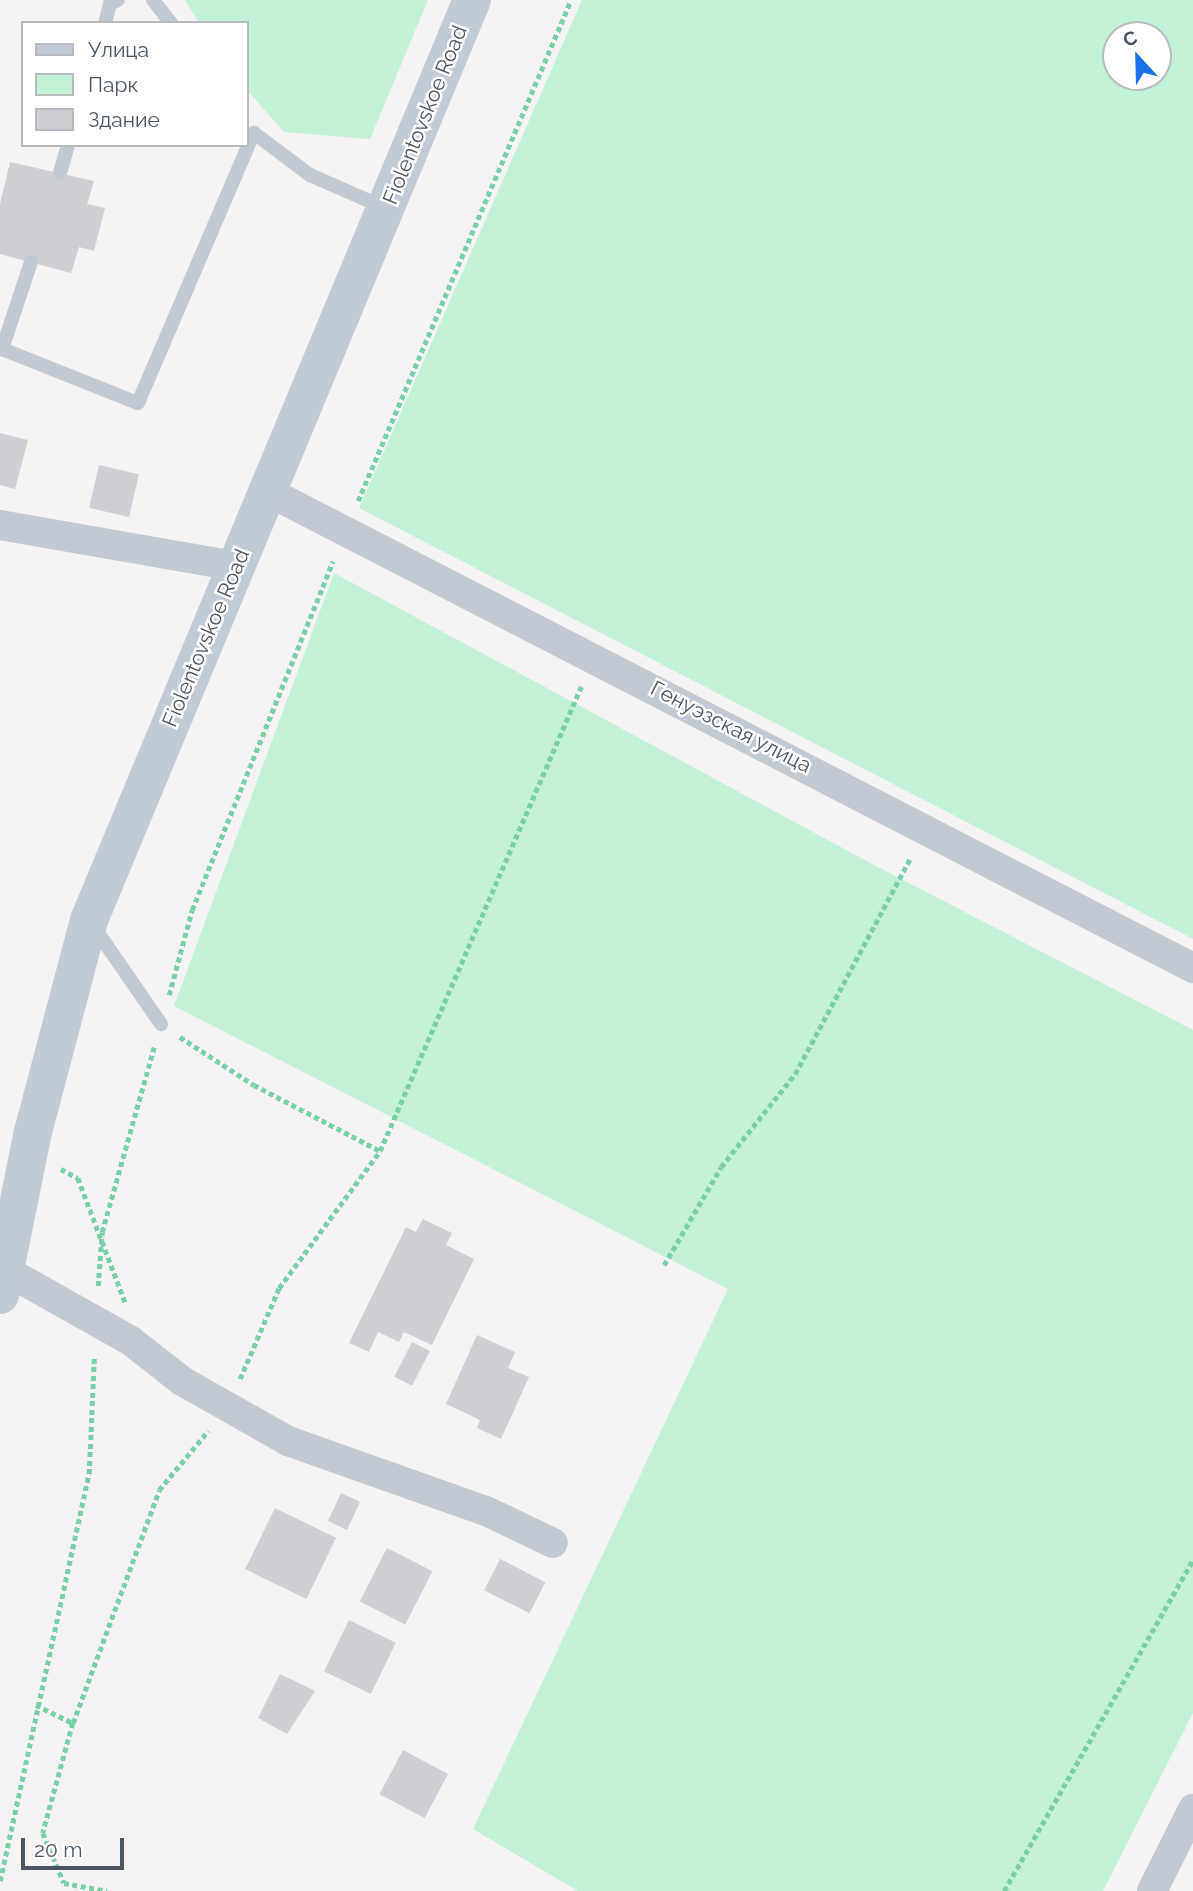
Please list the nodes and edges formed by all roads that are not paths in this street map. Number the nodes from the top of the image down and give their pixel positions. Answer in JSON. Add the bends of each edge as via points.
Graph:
{"nodes":[{"id":1,"x":118,"y":0,"type":"edge"},
{"id":2,"x":153,"y":0,"type":"edge"},
{"id":3,"x":472,"y":0,"type":"edge"},
{"id":4,"x":106,"y":21,"type":"edge"},
{"id":5,"x":169,"y":21,"type":"edge"},
{"id":6,"x":250,"y":128,"type":"edge"},
{"id":7,"x":67,"y":147,"type":"edge"},
{"id":8,"x":242,"y":147,"type":"edge"},
{"id":9,"x":60,"y":173,"type":"dead end"},
{"id":10,"x":386,"y":208,"type":"junction"},
{"id":11,"x":31,"y":262,"type":"dead end"},
{"id":12,"x":267,"y":491,"type":"junction"},
{"id":13,"x":1,"y":529,"type":"edge"},
{"id":14,"x":236,"y":566,"type":"junction"},
{"id":15,"x":89,"y":920,"type":"junction"},
{"id":16,"x":1193,"y":968,"type":"edge"},
{"id":17,"x":161,"y":1024,"type":"road end"},
{"id":18,"x":2,"y":1278,"type":"edge"},
{"id":19,"x":553,"y":1543,"type":"dead end"},
{"id":20,"x":1190,"y":1823,"type":"edge"},
{"id":21,"x":1152,"y":1891,"type":"edge"}],
"edges":[{"from":1,"to":4,"type":"lane","via":[[110,4]]},
{"from":2,"to":5,"type":"lane"},
{"from":3,"to":10,"type":"main road","name":"Fiolentovskoe Road"},
{"from":6,"to":10,"type":"lane","via":[[310,175]]},
{"from":7,"to":9,"type":"lane"},
{"from":8,"to":11,"type":"lane","via":[[138,403],[2,349]]},
{"from":10,"to":12,"type":"main road","name":"Fiolentovskoe Road"},
{"from":12,"to":14,"type":"main road","name":"Fiolentovskoe Road"},
{"from":12,"to":16,"type":"street","name":"Генуэзская улица"},
{"from":13,"to":14,"type":"street"},
{"from":14,"to":15,"type":"main road","name":"Fiolentovskoe Road"},
{"from":15,"to":17,"type":"lane"},
{"from":15,"to":18,"type":"main road","name":"Fiolentovskoe Road","via":[[29,1151]]},
{"from":18,"to":19,"type":"street","via":[[96,1321],[131,1341],[182,1381],[288,1441],[486,1511]]},
{"from":20,"to":21,"type":"street"}]}
